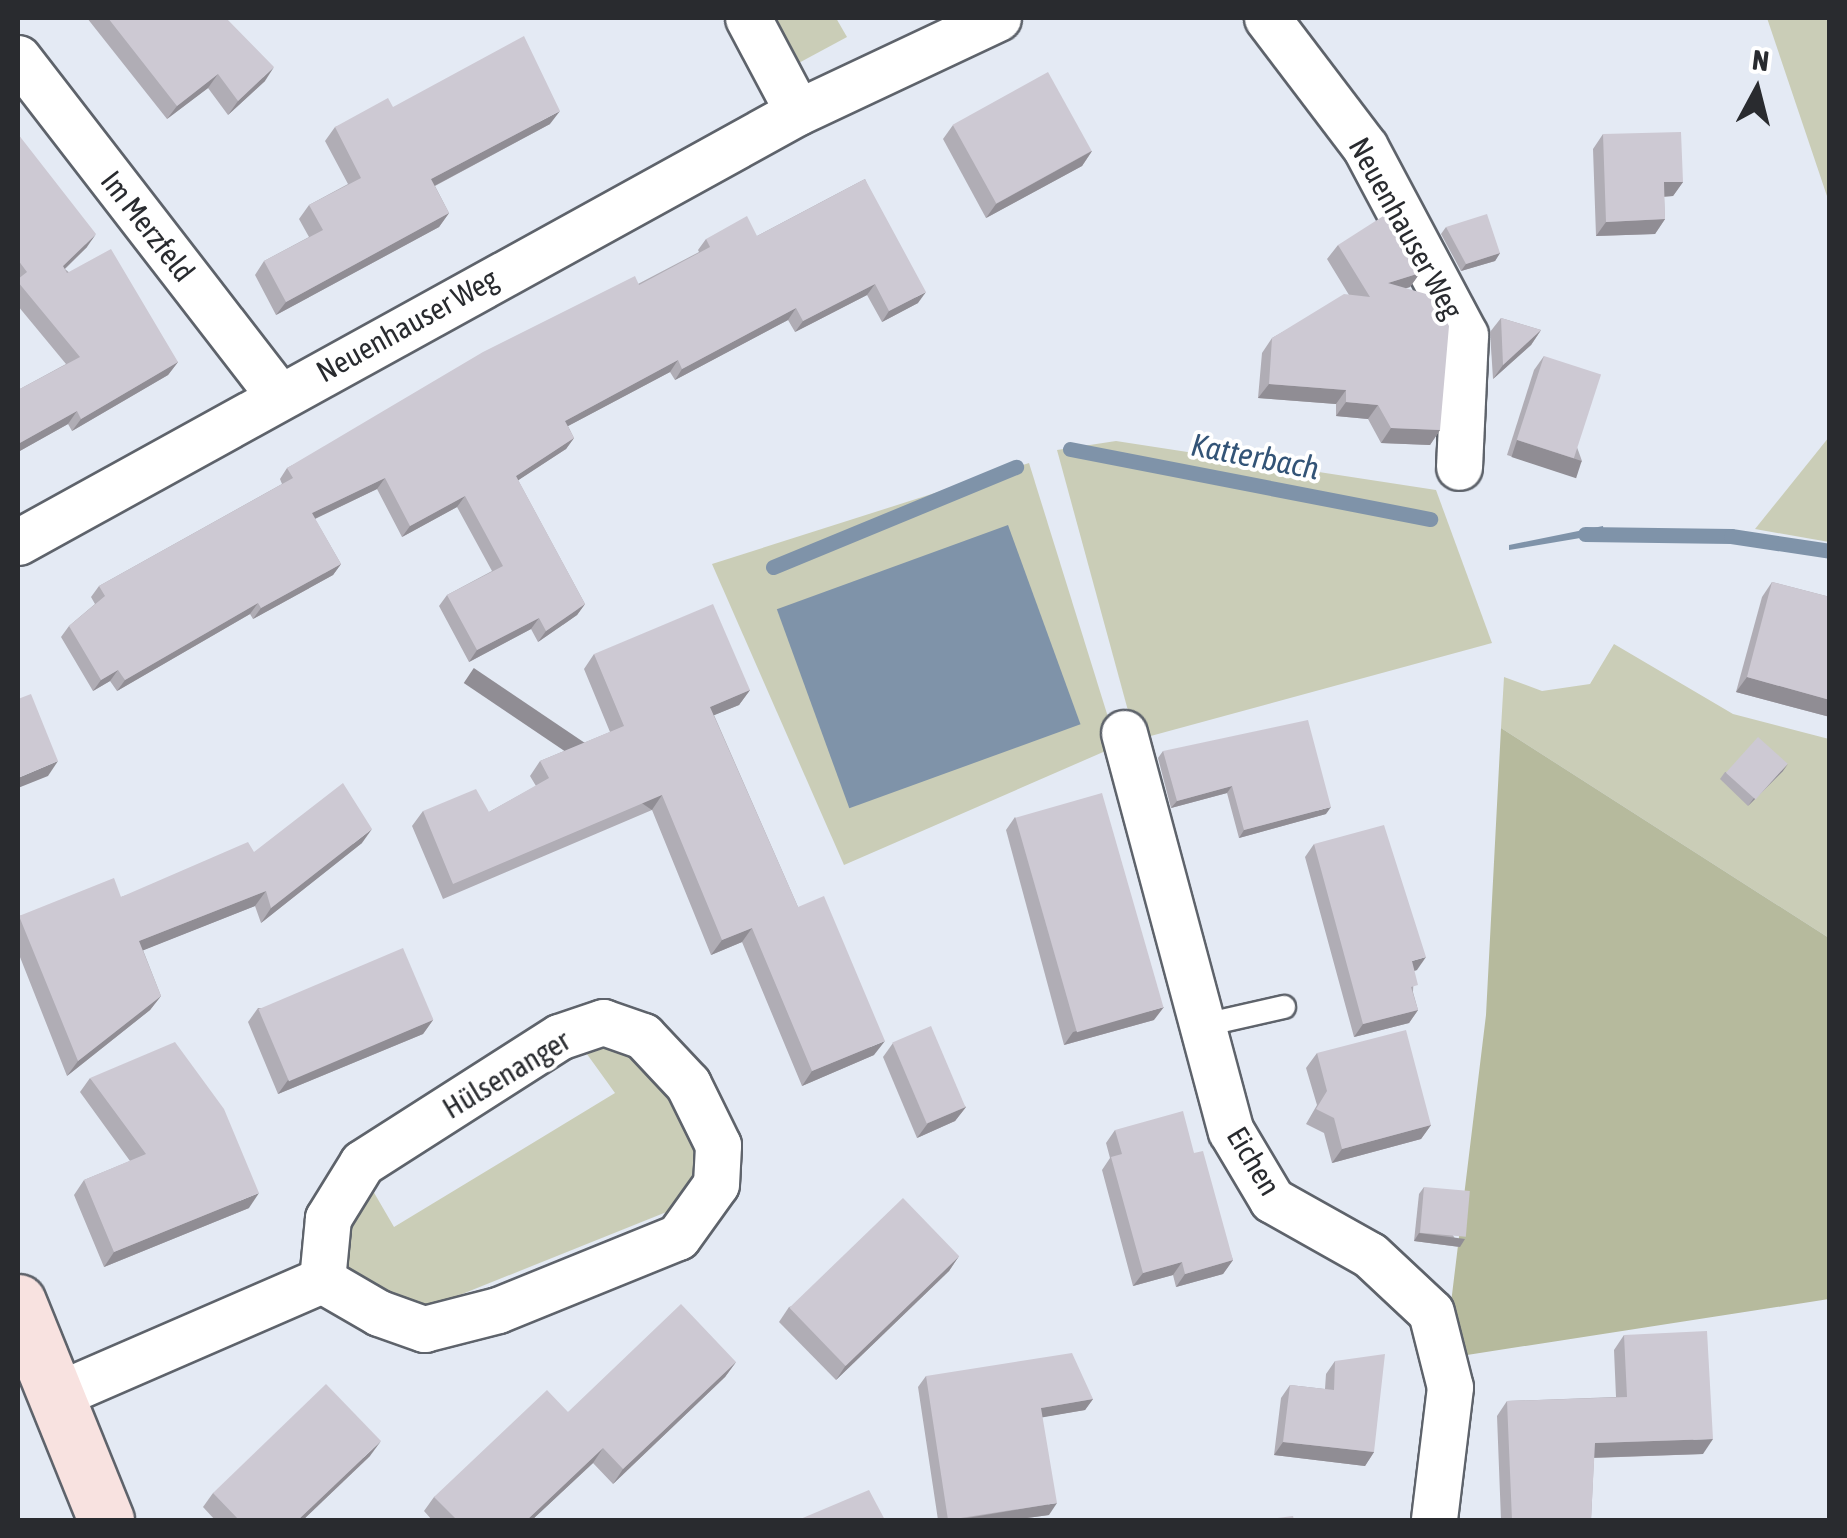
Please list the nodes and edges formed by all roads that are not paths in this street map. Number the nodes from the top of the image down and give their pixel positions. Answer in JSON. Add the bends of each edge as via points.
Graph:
{"nodes":[{"id":1,"x":748,"y":18,"type":"edge"},
{"id":2,"x":998,"y":18,"type":"edge"},
{"id":3,"x":1266,"y":18,"type":"edge"},
{"id":4,"x":18,"y":58,"type":"edge"},
{"id":5,"x":798,"y":112,"type":"junction"},
{"id":6,"x":278,"y":394,"type":"junction"},
{"id":7,"x":1458,"y":466,"type":"dead end"},
{"id":8,"x":18,"y":542,"type":"edge"},
{"id":9,"x":1124,"y":732,"type":"dead end"},
{"id":10,"x":1284,"y":1006,"type":"dead end"},
{"id":11,"x":1204,"y":1025,"type":"junction"},
{"id":12,"x":322,"y":1280,"type":"junction"},
{"id":13,"x":18,"y":1302,"type":"edge"},
{"id":14,"x":57,"y":1395,"type":"junction"},
{"id":15,"x":106,"y":1520,"type":"edge"},
{"id":16,"x":1434,"y":1520,"type":"edge"}],
"edges":[{"from":1,"to":5,"type":"street"},
{"from":2,"to":5,"type":"street","name":"Neuenhauser Weg"},
{"from":3,"to":7,"type":"street","name":"Neuenhauser Weg","via":[[1365,147],[1465,335]]},
{"from":4,"to":6,"type":"street","name":"Im Merzfeld"},
{"from":5,"to":6,"type":"street","name":"Neuenhauser Weg"},
{"from":6,"to":8,"type":"street","name":"Neuenhauser Weg"},
{"from":9,"to":11,"type":"street","name":"Eichen"},
{"from":10,"to":11,"type":"lane"},
{"from":11,"to":16,"type":"street","name":"Eichen","via":[[1231,1131],[1272,1200],[1370,1255],[1431,1312],[1450,1386]]},
{"from":12,"to":12,"type":"street","name":"Hülsenanger","via":[[379,1313],[424,1329],[498,1310],[678,1238],[716,1184],[718,1145],[688,1084],[643,1036],[603,1022],[558,1037],[362,1162],[328,1218]]},
{"from":12,"to":14,"type":"street"},
{"from":13,"to":14,"type":"main road"},
{"from":14,"to":15,"type":"main road"}]}
